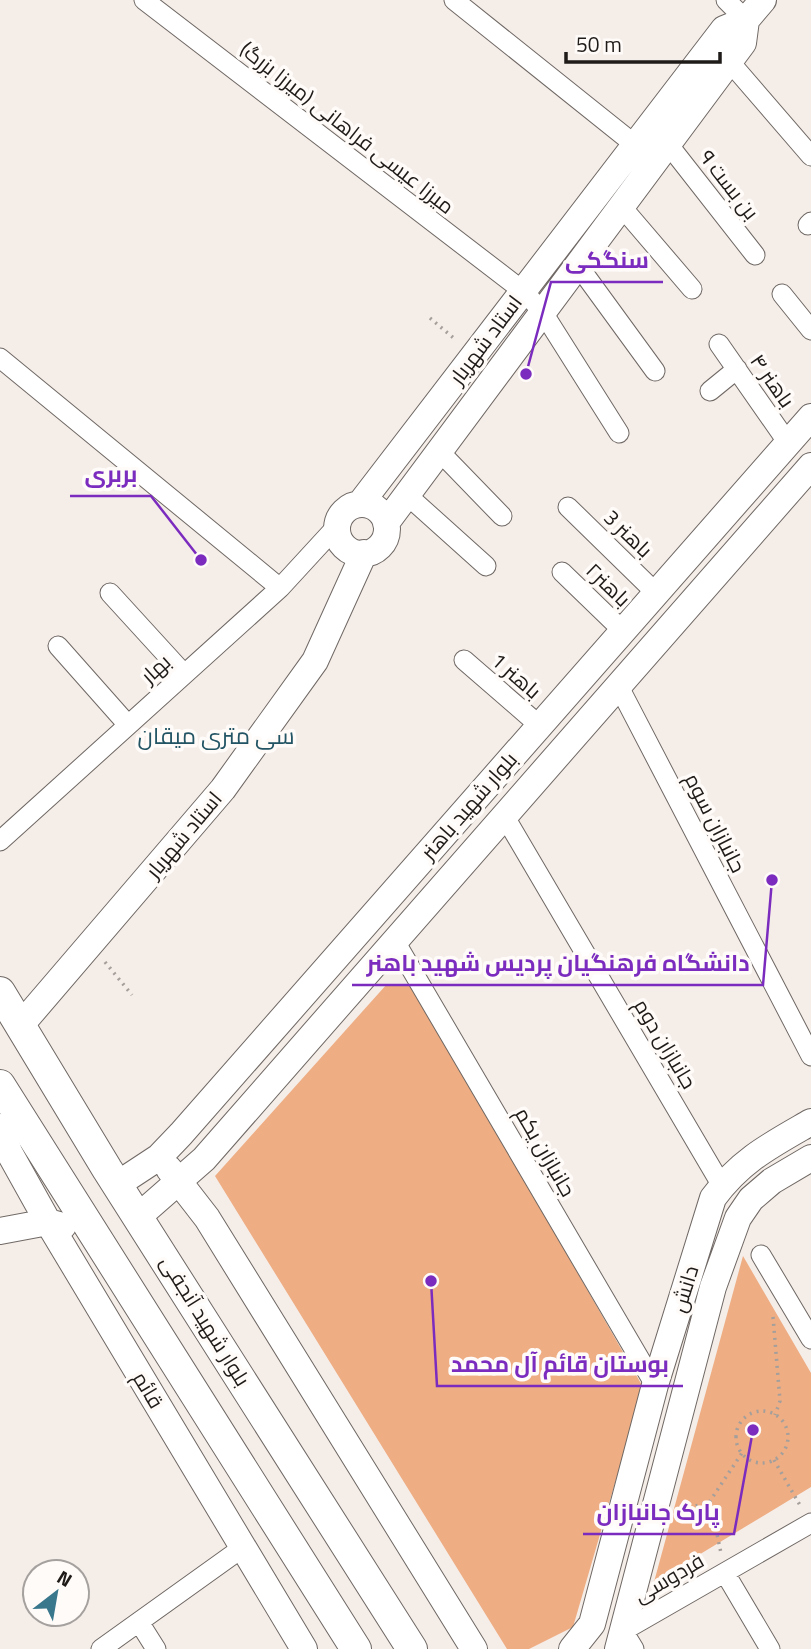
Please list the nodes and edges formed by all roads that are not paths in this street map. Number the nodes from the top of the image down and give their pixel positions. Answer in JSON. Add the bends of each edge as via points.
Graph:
{"nodes":[{"id":1,"x":144,"y":0,"type":"edge"},
{"id":2,"x":454,"y":0,"type":"edge"},
{"id":3,"x":726,"y":0,"type":"edge"},
{"id":4,"x":754,"y":10,"type":"edge"},
{"id":5,"x":729,"y":61,"type":"junction"},
{"id":6,"x":653,"y":150,"type":"junction"},
{"id":7,"x":811,"y":156,"type":"edge"},
{"id":8,"x":621,"y":206,"type":"junction"},
{"id":9,"x":755,"y":255,"type":"dead end"},
{"id":10,"x":577,"y":264,"type":"junction"},
{"id":11,"x":692,"y":289,"type":"dead end"},
{"id":12,"x":523,"y":291,"type":"junction"},
{"id":13,"x":782,"y":294,"type":"dead end"},
{"id":14,"x":542,"y":311,"type":"junction"},
{"id":15,"x":811,"y":330,"type":"edge"},
{"id":16,"x":719,"y":344,"type":"dead end"},
{"id":17,"x":0,"y":358,"type":"edge"},
{"id":18,"x":737,"y":369,"type":"junction"},
{"id":19,"x":655,"y":371,"type":"dead end"},
{"id":20,"x":710,"y":391,"type":"dead end"},
{"id":21,"x":811,"y":417,"type":"edge"},
{"id":22,"x":619,"y":433,"type":"dead end"},
{"id":23,"x":788,"y":443,"type":"junction"},
{"id":24,"x":439,"y":452,"type":"junction"},
{"id":25,"x":811,"y":466,"type":"edge"},
{"id":26,"x":407,"y":495,"type":"junction"},
{"id":27,"x":360,"y":504,"type":"junction"},
{"id":28,"x":568,"y":507,"type":"dead end"},
{"id":29,"x":502,"y":516,"type":"dead end"},
{"id":30,"x":386,"y":523,"type":"junction"},
{"id":31,"x":337,"y":526,"type":"junction"},
{"id":32,"x":364,"y":553,"type":"junction"},
{"id":33,"x":486,"y":566,"type":"dead end"},
{"id":34,"x":562,"y":572,"type":"dead end"},
{"id":35,"x":279,"y":588,"type":"junction"},
{"id":36,"x":110,"y":593,"type":"dead end"},
{"id":37,"x":656,"y":593,"type":"junction"},
{"id":38,"x":623,"y":631,"type":"junction"},
{"id":39,"x":58,"y":646,"type":"dead end"},
{"id":40,"x":464,"y":660,"type":"dead end"},
{"id":41,"x":184,"y":674,"type":"junction"},
{"id":42,"x":618,"y":685,"type":"junction"},
{"id":43,"x":128,"y":725,"type":"junction"},
{"id":44,"x":540,"y":726,"type":"junction"},
{"id":45,"x":505,"y":817,"type":"junction"},
{"id":46,"x":0,"y":841,"type":"edge"},
{"id":47,"x":396,"y":943,"type":"junction"},
{"id":48,"x":0,"y":992,"type":"edge"},
{"id":49,"x":20,"y":1026,"type":"junction"},
{"id":50,"x":811,"y":1056,"type":"edge"},
{"id":51,"x":224,"y":1085,"type":"junction"},
{"id":52,"x":0,"y":1086,"type":"edge"},
{"id":53,"x":249,"y":1106,"type":"junction"},
{"id":54,"x":811,"y":1122,"type":"edge"},
{"id":55,"x":0,"y":1132,"type":"edge"},
{"id":56,"x":159,"y":1157,"type":"junction"},
{"id":57,"x":811,"y":1157,"type":"edge"},
{"id":58,"x":180,"y":1182,"type":"junction"},
{"id":59,"x":118,"y":1185,"type":"junction"},
{"id":60,"x":722,"y":1186,"type":"junction"},
{"id":61,"x":139,"y":1216,"type":"junction"},
{"id":62,"x":48,"y":1222,"type":"junction"},
{"id":63,"x":0,"y":1231,"type":"edge"},
{"id":64,"x":92,"y":1234,"type":"junction"},
{"id":65,"x":761,"y":1255,"type":"dead end"},
{"id":66,"x":811,"y":1339,"type":"edge"},
{"id":67,"x":655,"y":1385,"type":"junction"},
{"id":68,"x":810,"y":1523,"type":"edge"},
{"id":69,"x":242,"y":1548,"type":"junction"},
{"id":70,"x":725,"y":1573,"type":"junction"},
{"id":71,"x":139,"y":1622,"type":"junction"},
{"id":72,"x":592,"y":1624,"type":"junction"},
{"id":73,"x":625,"y":1643,"type":"edge"},
{"id":74,"x":101,"y":1649,"type":"edge"},
{"id":75,"x":156,"y":1649,"type":"edge"},
{"id":76,"x":304,"y":1649,"type":"edge"},
{"id":77,"x":356,"y":1649,"type":"edge"},
{"id":78,"x":412,"y":1649,"type":"edge"},
{"id":79,"x":474,"y":1649,"type":"edge"},
{"id":80,"x":572,"y":1649,"type":"edge"},
{"id":81,"x":770,"y":1649,"type":"edge"}],
"edges":[{"from":1,"to":12,"type":"street","name":"میرزا عیسی فراهانی (میرزا بزرگ)"},
{"from":2,"to":6,"type":"street","name":"بن بست ۹"},
{"from":3,"to":4,"type":"street"},
{"from":4,"to":5,"type":"main road","name":"استاد شهریار","via":[[743,43]]},
{"from":4,"to":6,"type":"main road","name":"استاد شهریار","via":[[724,29]]},
{"from":5,"to":6,"type":"main road","name":"استاد شهریار"},
{"from":5,"to":7,"type":"street"},
{"from":6,"to":8,"type":"main road","name":"استاد شهریار"},
{"from":6,"to":9,"type":"street","name":"بن بست ۹"},
{"from":6,"to":12,"type":"main road","name":"استاد شهریار"},
{"from":8,"to":10,"type":"main road","name":"استاد شهریار"},
{"from":8,"to":11,"type":"street"},
{"from":10,"to":14,"type":"main road","name":"استاد شهریار"},
{"from":10,"to":19,"type":"street"},
{"from":12,"to":14,"type":"street","name":"میرزا عیسی فراهانی (میرزا بزرگ)"},
{"from":12,"to":27,"type":"main road","name":"استاد شهریار"},
{"from":13,"to":15,"type":"street"},
{"from":14,"to":22,"type":"street","name":"میرزا عیسی فراهانی (میرزا بزرگ)"},
{"from":14,"to":24,"type":"main road","name":"استاد شهریار"},
{"from":16,"to":18,"type":"street","name":"باهنر ۴"},
{"from":17,"to":35,"type":"street"},
{"from":18,"to":20,"type":"street"},
{"from":18,"to":23,"type":"street","name":"باهنر ۴"},
{"from":21,"to":23,"type":"main road","name":"بلوار شهید باهنر"},
{"from":23,"to":37,"type":"main road","name":"بلوار شهید باهنر"},
{"from":24,"to":26,"type":"main road","name":"استاد شهریار"},
{"from":24,"to":29,"type":"street"},
{"from":25,"to":42,"type":"main road","name":"بلوار شهید باهنر"},
{"from":26,"to":30,"type":"main road","name":"استاد شهریار"},
{"from":26,"to":33,"type":"street"},
{"from":27,"to":30,"type":"main road","via":[[377,509]]},
{"from":27,"to":31,"type":"main road","via":[[345,511]]},
{"from":28,"to":37,"type":"street","name":"باهنر 3"},
{"from":30,"to":32,"type":"main road","via":[[380,547]]},
{"from":31,"to":32,"type":"main road","via":[[342,542]]},
{"from":31,"to":35,"type":"street","name":"بهار"},
{"from":32,"to":49,"type":"main road","name":"استاد شهریار","via":[[314,661],[223,789]]},
{"from":34,"to":38,"type":"street","name":"باهنر۲"},
{"from":35,"to":41,"type":"street","name":"بهار"},
{"from":36,"to":41,"type":"street"},
{"from":37,"to":38,"type":"main road","name":"بلوار شهید باهنر"},
{"from":38,"to":44,"type":"main road","name":"بلوار شهید باهنر"},
{"from":39,"to":43,"type":"street"},
{"from":40,"to":44,"type":"street","name":"باهنر 1"},
{"from":41,"to":43,"type":"street","name":"بهار"},
{"from":42,"to":45,"type":"main road","name":"بلوار شهید باهنر"},
{"from":42,"to":50,"type":"street","name":"جانبازان سوم"},
{"from":43,"to":46,"type":"street","name":"بهار"},
{"from":44,"to":51,"type":"main road","name":"بلوار شهید باهنر"},
{"from":45,"to":47,"type":"main road","name":"بلوار شهید باهنر"},
{"from":45,"to":60,"type":"street","name":"جانبازان دوم"},
{"from":47,"to":53,"type":"main road","name":"بلوار شهید باهنر"},
{"from":47,"to":67,"type":"street","name":"جانبازان یکم"},
{"from":48,"to":49,"type":"main road","name":"بلوار شهید آنجفی"},
{"from":49,"to":59,"type":"main road","name":"بلوار شهید آنجفی"},
{"from":51,"to":53,"type":"main road","via":[[226,1103],[232,1108]]},
{"from":51,"to":56,"type":"main road","name":"بلوار شهید باهنر"},
{"from":52,"to":64,"type":"main road"},
{"from":53,"to":58,"type":"main road","name":"بلوار شهید باهنر"},
{"from":54,"to":60,"type":"main road","name":"دانش","via":[[748,1158]]},
{"from":55,"to":62,"type":"main road","name":"قائم"},
{"from":56,"to":58,"type":"main road"},
{"from":56,"to":59,"type":"main road","name":"بلوار شهید باهنر"},
{"from":57,"to":73,"type":"main road","name":"دانش","via":[[772,1181],[738,1218],[713,1287]]},
{"from":58,"to":61,"type":"main road","name":"بلوار شهید باهنر"},
{"from":58,"to":79,"type":"main road","via":[[207,1218]]},
{"from":59,"to":61,"type":"main road","name":"بلوار شهید آنجفی"},
{"from":60,"to":67,"type":"main road","name":"دانش","via":[[713,1198]]},
{"from":61,"to":78,"type":"main road","name":"بلوار شهید آنجفی"},
{"from":62,"to":63,"type":"main road"},
{"from":62,"to":64,"type":"main road"},
{"from":62,"to":69,"type":"main road","name":"قائم"},
{"from":64,"to":77,"type":"main road"},
{"from":65,"to":66,"type":"street"},
{"from":67,"to":72,"type":"main road","name":"دانش"},
{"from":68,"to":70,"type":"street","name":"فردوسی"},
{"from":69,"to":71,"type":"street"},
{"from":69,"to":76,"type":"main road","name":"قائم"},
{"from":70,"to":73,"type":"street","name":"فردوسی"},
{"from":70,"to":81,"type":"street"},
{"from":71,"to":74,"type":"street"},
{"from":71,"to":75,"type":"street"},
{"from":72,"to":73,"type":"main road"},
{"from":72,"to":80,"type":"main road"}]}
